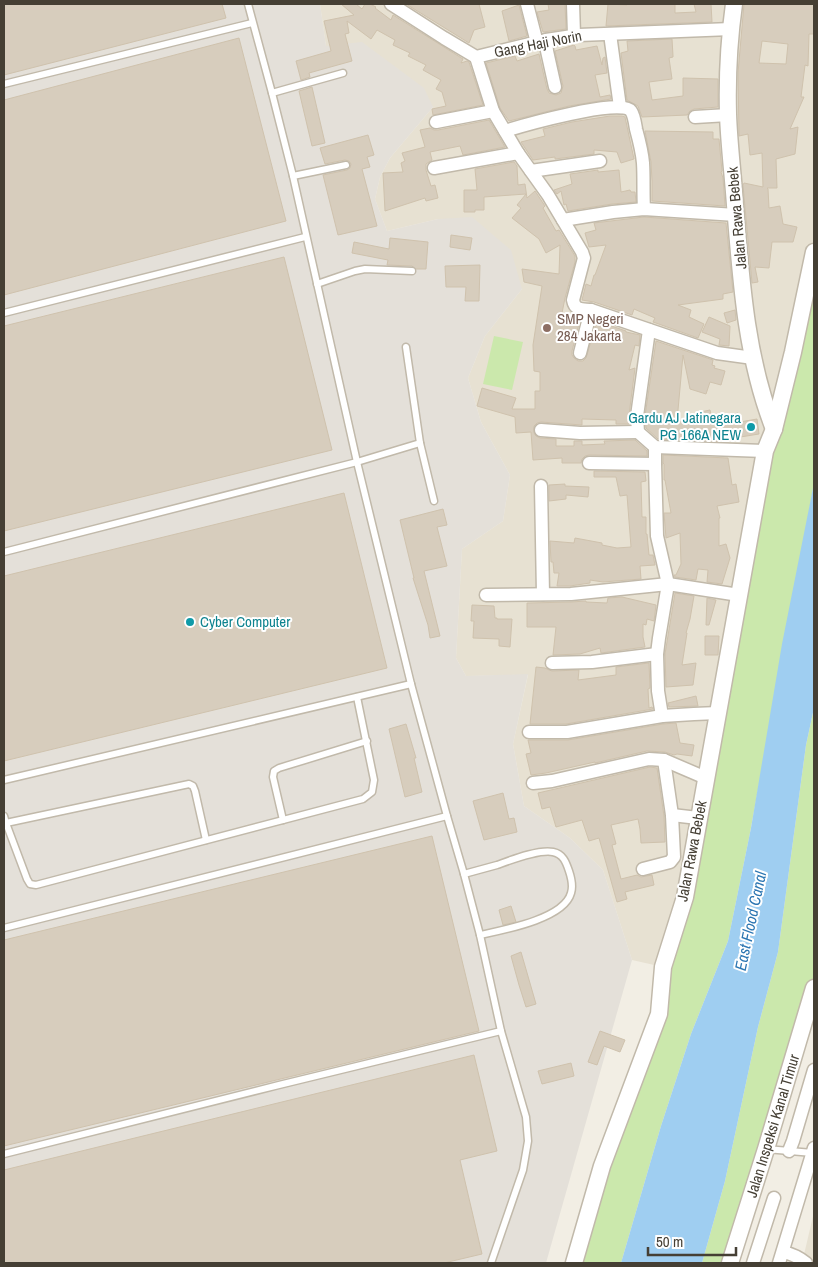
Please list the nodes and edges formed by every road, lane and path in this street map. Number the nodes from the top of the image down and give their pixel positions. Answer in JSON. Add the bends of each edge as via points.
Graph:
{"nodes":[{"id":1,"x":248,"y":4,"type":"edge"},
{"id":2,"x":391,"y":4,"type":"edge"},
{"id":3,"x":527,"y":4,"type":"edge"},
{"id":4,"x":573,"y":4,"type":"edge"},
{"id":5,"x":734,"y":4,"type":"edge"},
{"id":6,"x":252,"y":23,"type":"junction"},
{"id":7,"x":731,"y":29,"type":"junction"},
{"id":8,"x":610,"y":34,"type":"junction"},
{"id":9,"x":574,"y":35,"type":"junction"},
{"id":10,"x":542,"y":41,"type":"junction"},
{"id":11,"x":476,"y":57,"type":"junction"},
{"id":12,"x":343,"y":73,"type":"dead end"},
{"id":13,"x":4,"y":84,"type":"edge"},
{"id":14,"x":555,"y":87,"type":"dead end"},
{"id":15,"x":272,"y":93,"type":"junction"},
{"id":16,"x":620,"y":107,"type":"junction"},
{"id":17,"x":493,"y":111,"type":"junction"},
{"id":18,"x":728,"y":115,"type":"junction"},
{"id":19,"x":695,"y":117,"type":"dead end"},
{"id":20,"x":436,"y":122,"type":"dead end"},
{"id":21,"x":505,"y":131,"type":"junction"},
{"id":22,"x":518,"y":153,"type":"junction"},
{"id":23,"x":600,"y":161,"type":"dead end"},
{"id":24,"x":346,"y":165,"type":"dead end"},
{"id":25,"x":434,"y":168,"type":"dead end"},
{"id":26,"x":531,"y":171,"type":"junction"},
{"id":27,"x":292,"y":176,"type":"junction"},
{"id":28,"x":644,"y":209,"type":"junction"},
{"id":29,"x":736,"y":215,"type":"junction"},
{"id":30,"x":563,"y":220,"type":"junction"},
{"id":31,"x":305,"y":237,"type":"junction"},
{"id":32,"x":814,"y":252,"type":"edge"},
{"id":33,"x":412,"y":271,"type":"dead end"},
{"id":34,"x":317,"y":284,"type":"junction"},
{"id":35,"x":591,"y":310,"type":"junction"},
{"id":36,"x":4,"y":312,"type":"edge"},
{"id":37,"x":648,"y":330,"type":"junction"},
{"id":38,"x":406,"y":347,"type":"dead end"},
{"id":39,"x":580,"y":353,"type":"dead end"},
{"id":40,"x":753,"y":358,"type":"junction"},
{"id":41,"x":774,"y":429,"type":"junction"},
{"id":42,"x":541,"y":430,"type":"dead end"},
{"id":43,"x":638,"y":432,"type":"junction"},
{"id":44,"x":420,"y":443,"type":"junction"},
{"id":45,"x":655,"y":447,"type":"junction"},
{"id":46,"x":766,"y":451,"type":"junction"},
{"id":47,"x":357,"y":462,"type":"junction"},
{"id":48,"x":589,"y":463,"type":"dead end"},
{"id":49,"x":655,"y":464,"type":"junction"},
{"id":50,"x":541,"y":486,"type":"dead end"},
{"id":51,"x":434,"y":501,"type":"dead end"},
{"id":52,"x":4,"y":552,"type":"edge"},
{"id":53,"x":668,"y":584,"type":"junction"},
{"id":54,"x":543,"y":594,"type":"junction"},
{"id":55,"x":739,"y":595,"type":"junction"},
{"id":56,"x":486,"y":596,"type":"dead end"},
{"id":57,"x":657,"y":654,"type":"junction"},
{"id":58,"x":552,"y":663,"type":"dead end"},
{"id":59,"x":411,"y":684,"type":"junction"},
{"id":60,"x":357,"y":697,"type":"junction"},
{"id":61,"x":718,"y":713,"type":"junction"},
{"id":62,"x":662,"y":716,"type":"junction"},
{"id":63,"x":529,"y":732,"type":"dead end"},
{"id":64,"x":366,"y":742,"type":"junction"},
{"id":65,"x":664,"y":760,"type":"junction"},
{"id":66,"x":706,"y":778,"type":"junction"},
{"id":67,"x":4,"y":780,"type":"edge"},
{"id":68,"x":533,"y":783,"type":"dead end"},
{"id":69,"x":672,"y":815,"type":"junction"},
{"id":70,"x":447,"y":816,"type":"junction"},
{"id":71,"x":698,"y":818,"type":"junction"},
{"id":72,"x":283,"y":820,"type":"junction"},
{"id":73,"x":4,"y":821,"type":"edge"},
{"id":74,"x":206,"y":840,"type":"junction"},
{"id":75,"x":643,"y":869,"type":"dead end"},
{"id":76,"x":464,"y":874,"type":"junction"},
{"id":77,"x":4,"y":928,"type":"edge"},
{"id":78,"x":480,"y":935,"type":"junction"},
{"id":79,"x":814,"y":988,"type":"edge"},
{"id":80,"x":501,"y":1032,"type":"junction"},
{"id":81,"x":814,"y":1070,"type":"edge"},
{"id":82,"x":766,"y":1149,"type":"junction"},
{"id":83,"x":789,"y":1151,"type":"junction"},
{"id":84,"x":814,"y":1152,"type":"edge"},
{"id":85,"x":4,"y":1154,"type":"edge"},
{"id":86,"x":774,"y":1198,"type":"dead end"},
{"id":87,"x":781,"y":1258,"type":"edge"},
{"id":88,"x":491,"y":1263,"type":"edge"},
{"id":89,"x":574,"y":1263,"type":"edge"},
{"id":90,"x":730,"y":1263,"type":"edge"},
{"id":91,"x":753,"y":1263,"type":"edge"},
{"id":92,"x":806,"y":1263,"type":"edge"}],
"edges":[{"from":1,"to":6,"type":"lane"},
{"from":2,"to":11,"type":"street","name":"Gang Haji Norin"},
{"from":3,"to":10,"type":"street"},
{"from":4,"to":9,"type":"street"},
{"from":5,"to":7,"type":"street","name":"Jalan Rawa Bebek"},
{"from":6,"to":13,"type":"lane"},
{"from":6,"to":15,"type":"lane"},
{"from":7,"to":8,"type":"street","name":"Gang Haji Norin"},
{"from":7,"to":18,"type":"street","name":"Jalan Rawa Bebek"},
{"from":8,"to":9,"type":"street","name":"Gang Haji Norin"},
{"from":8,"to":16,"type":"street"},
{"from":9,"to":10,"type":"street","name":"Gang Haji Norin"},
{"from":10,"to":11,"type":"street","name":"Gang Haji Norin"},
{"from":10,"to":14,"type":"street"},
{"from":11,"to":17,"type":"street"},
{"from":12,"to":15,"type":"lane"},
{"from":15,"to":27,"type":"lane"},
{"from":16,"to":21,"type":"street","via":[[562,115]]},
{"from":16,"to":28,"type":"street","via":[[630,109],[637,133],[643,162]]},
{"from":17,"to":20,"type":"street"},
{"from":17,"to":21,"type":"street"},
{"from":18,"to":19,"type":"street"},
{"from":18,"to":29,"type":"street","name":"Jalan Rawa Bebek"},
{"from":21,"to":22,"type":"street"},
{"from":22,"to":25,"type":"street"},
{"from":22,"to":26,"type":"street"},
{"from":23,"to":26,"type":"street"},
{"from":24,"to":27,"type":"lane"},
{"from":26,"to":30,"type":"street"},
{"from":27,"to":31,"type":"lane"},
{"from":28,"to":29,"type":"street"},
{"from":28,"to":30,"type":"street"},
{"from":29,"to":40,"type":"street","name":"Jalan Rawa Bebek"},
{"from":30,"to":35,"type":"street","via":[[584,258],[574,305]]},
{"from":31,"to":34,"type":"lane"},
{"from":31,"to":36,"type":"lane"},
{"from":32,"to":41,"type":"street","name":"Jalan Rawa Bebek"},
{"from":33,"to":34,"type":"lane","via":[[365,269]]},
{"from":34,"to":47,"type":"lane"},
{"from":35,"to":37,"type":"street"},
{"from":35,"to":39,"type":"street"},
{"from":37,"to":40,"type":"street","via":[[717,353]]},
{"from":37,"to":43,"type":"street","via":[[637,416]]},
{"from":38,"to":44,"type":"lane"},
{"from":40,"to":41,"type":"street","name":"Jalan Rawa Bebek"},
{"from":41,"to":46,"type":"street","name":"Jalan Rawa Bebek"},
{"from":42,"to":43,"type":"street"},
{"from":43,"to":45,"type":"street"},
{"from":44,"to":47,"type":"lane"},
{"from":44,"to":51,"type":"lane"},
{"from":45,"to":46,"type":"street"},
{"from":45,"to":49,"type":"street"},
{"from":46,"to":55,"type":"street","name":"Jalan Rawa Bebek"},
{"from":47,"to":52,"type":"lane"},
{"from":47,"to":59,"type":"lane"},
{"from":48,"to":49,"type":"street"},
{"from":49,"to":53,"type":"street","via":[[657,536]]},
{"from":50,"to":54,"type":"street"},
{"from":53,"to":54,"type":"street"},
{"from":53,"to":55,"type":"street"},
{"from":53,"to":57,"type":"street"},
{"from":54,"to":56,"type":"street"},
{"from":55,"to":61,"type":"street","name":"Jalan Rawa Bebek"},
{"from":57,"to":58,"type":"street"},
{"from":57,"to":62,"type":"street"},
{"from":59,"to":60,"type":"lane"},
{"from":59,"to":70,"type":"lane"},
{"from":60,"to":64,"type":"lane"},
{"from":60,"to":67,"type":"lane"},
{"from":61,"to":62,"type":"street"},
{"from":61,"to":66,"type":"street","name":"Jalan Rawa Bebek"},
{"from":62,"to":63,"type":"street","via":[[567,732]]},
{"from":64,"to":72,"type":"lane","via":[[374,780],[372,792],[363,799]]},
{"from":64,"to":72,"type":"lane","via":[[274,771]]},
{"from":65,"to":66,"type":"street"},
{"from":65,"to":68,"type":"street","via":[[649,759]]},
{"from":65,"to":69,"type":"street"},
{"from":66,"to":71,"type":"street","name":"Jalan Rawa Bebek"},
{"from":69,"to":71,"type":"street"},
{"from":69,"to":75,"type":"street","via":[[673,860]]},
{"from":70,"to":76,"type":"lane"},
{"from":70,"to":77,"type":"lane"},
{"from":71,"to":89,"type":"street","name":"Jalan Rawa Bebek","via":[[685,897],[662,967],[659,1014],[602,1166]]},
{"from":72,"to":74,"type":"lane"},
{"from":73,"to":74,"type":"lane","via":[[189,784],[195,791]]},
{"from":73,"to":74,"type":"lane","via":[[27,879],[36,885]]},
{"from":76,"to":78,"type":"lane"},
{"from":76,"to":78,"type":"lane","via":[[519,858],[555,852],[563,858],[571,877],[571,893],[562,906],[532,922]]},
{"from":78,"to":80,"type":"lane"},
{"from":79,"to":82,"type":"street","name":"Jalan Inspeksi Kanal Timur"},
{"from":80,"to":85,"type":"lane"},
{"from":80,"to":88,"type":"lane","via":[[526,1116],[528,1141],[523,1170]]},
{"from":81,"to":83,"type":"street"},
{"from":82,"to":83,"type":"lane"},
{"from":82,"to":90,"type":"street","name":"Jalan Inspeksi Kanal Timur"},
{"from":83,"to":84,"type":"lane"},
{"from":84,"to":87,"type":"street"},
{"from":86,"to":91,"type":"street"},
{"from":87,"to":92,"type":"street","via":[[799,1258]]}]}
